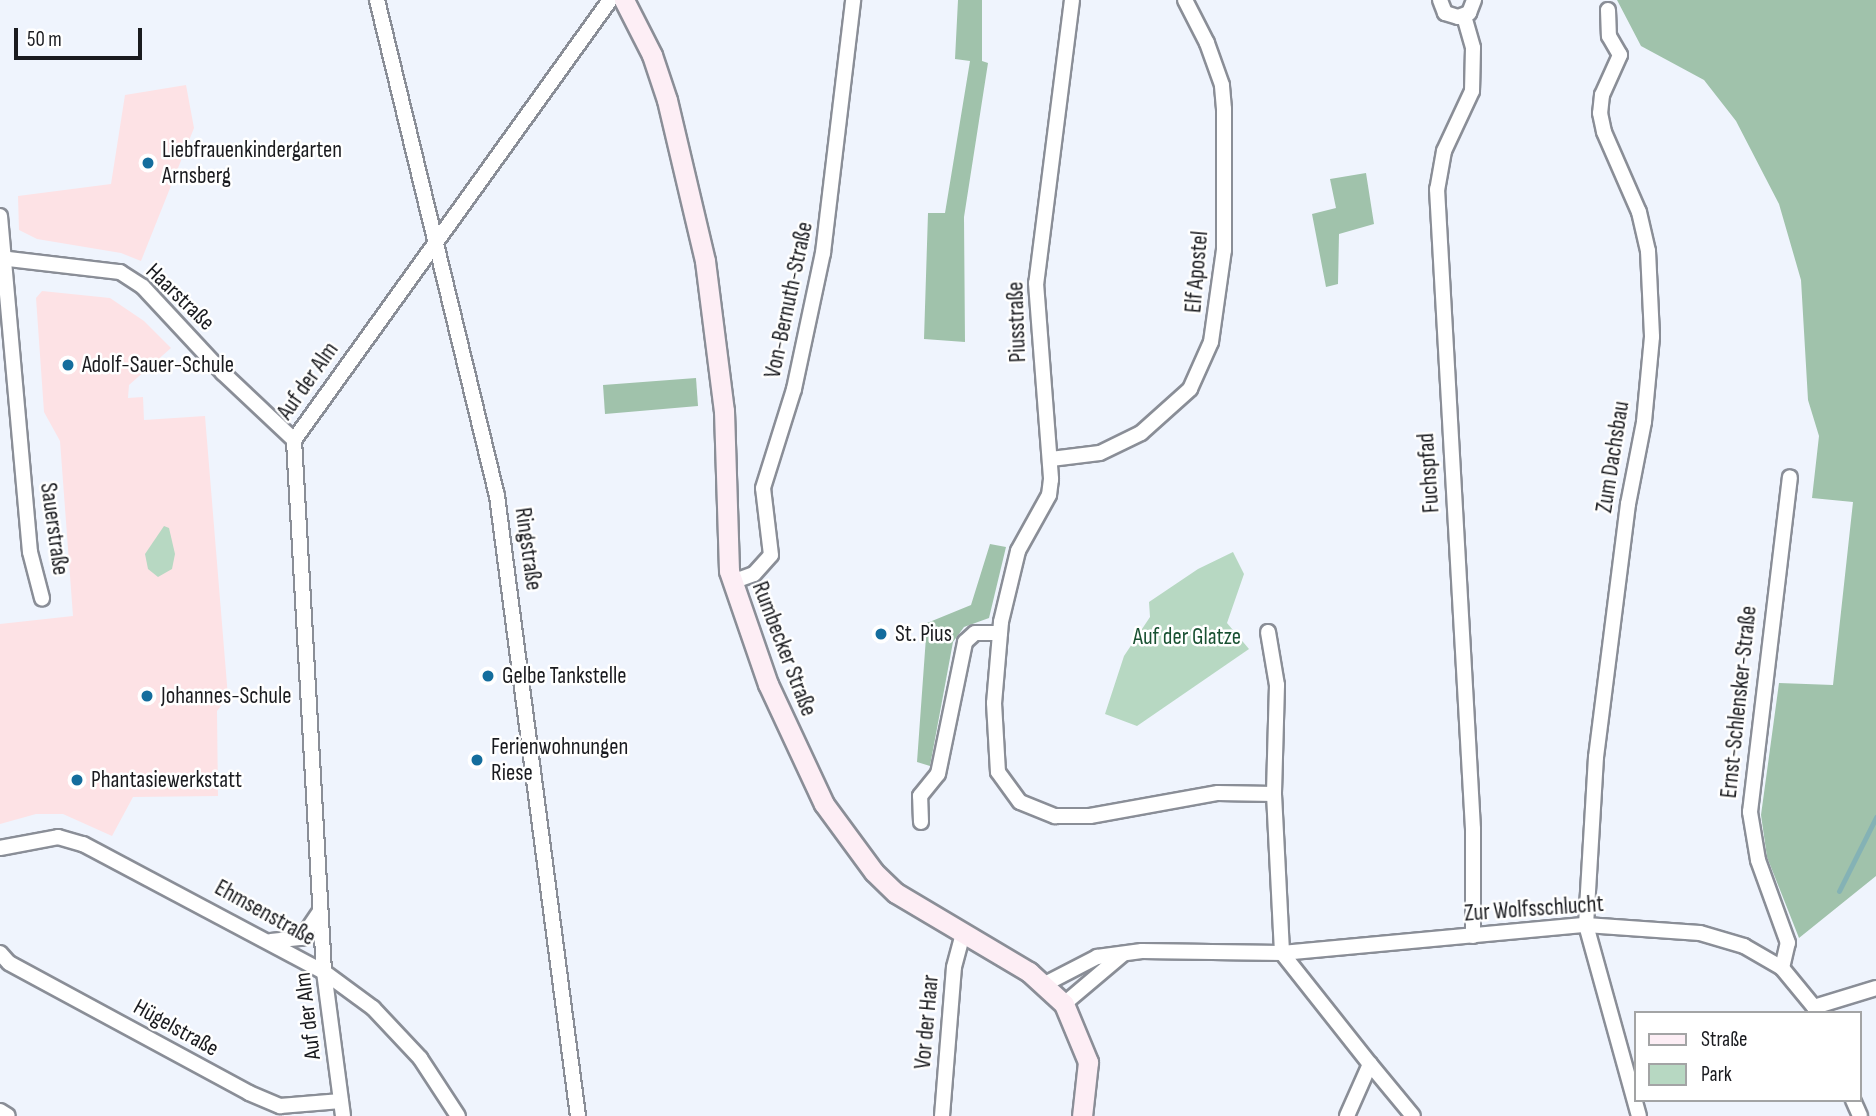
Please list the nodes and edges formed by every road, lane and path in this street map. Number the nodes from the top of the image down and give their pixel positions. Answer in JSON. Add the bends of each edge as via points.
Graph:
{"nodes":[{"id":1,"x":377,"y":0,"type":"edge"},
{"id":2,"x":610,"y":0,"type":"edge"},
{"id":3,"x":624,"y":0,"type":"edge"},
{"id":4,"x":853,"y":0,"type":"edge"},
{"id":5,"x":1072,"y":0,"type":"edge"},
{"id":6,"x":1186,"y":0,"type":"edge"},
{"id":7,"x":1440,"y":0,"type":"edge"},
{"id":8,"x":1474,"y":0,"type":"edge"},
{"id":9,"x":1608,"y":10,"type":"dead end"},
{"id":10,"x":1464,"y":16,"type":"junction"},
{"id":11,"x":0,"y":216,"type":"edge"},
{"id":12,"x":436,"y":240,"type":"junction"},
{"id":13,"x":3,"y":258,"type":"edge"},
{"id":14,"x":294,"y":440,"type":"junction"},
{"id":15,"x":1052,"y":459,"type":"junction"},
{"id":16,"x":1790,"y":477,"type":"dead end"},
{"id":17,"x":732,"y":582,"type":"junction"},
{"id":18,"x":42,"y":598,"type":"dead end"},
{"id":19,"x":1268,"y":632,"type":"dead end"},
{"id":20,"x":1000,"y":634,"type":"junction"},
{"id":21,"x":1274,"y":794,"type":"junction"},
{"id":22,"x":921,"y":822,"type":"dead end"},
{"id":23,"x":0,"y":848,"type":"edge"},
{"id":24,"x":321,"y":910,"type":"junction"},
{"id":25,"x":1586,"y":925,"type":"junction"},
{"id":26,"x":963,"y":933,"type":"junction"},
{"id":27,"x":1473,"y":936,"type":"junction"},
{"id":28,"x":267,"y":941,"type":"junction"},
{"id":29,"x":0,"y":953,"type":"edge"},
{"id":30,"x":1282,"y":953,"type":"junction"},
{"id":31,"x":1122,"y":955,"type":"junction"},
{"id":32,"x":1782,"y":968,"type":"junction"},
{"id":33,"x":324,"y":972,"type":"junction"},
{"id":34,"x":1045,"y":985,"type":"junction"},
{"id":35,"x":1876,"y":988,"type":"edge"},
{"id":36,"x":1064,"y":1004,"type":"junction"},
{"id":37,"x":1816,"y":1010,"type":"edge"},
{"id":38,"x":1370,"y":1063,"type":"junction"},
{"id":39,"x":1634,"y":1098,"type":"edge"},
{"id":40,"x":342,"y":1109,"type":"edge"},
{"id":41,"x":0,"y":1111,"type":"edge"},
{"id":42,"x":8,"y":1116,"type":"edge"},
{"id":43,"x":457,"y":1116,"type":"edge"},
{"id":44,"x":578,"y":1116,"type":"edge"},
{"id":45,"x":942,"y":1116,"type":"edge"},
{"id":46,"x":1082,"y":1116,"type":"edge"},
{"id":47,"x":1347,"y":1116,"type":"edge"},
{"id":48,"x":1413,"y":1116,"type":"edge"}],
"edges":[{"from":1,"to":12,"type":"street","name":"Ringstraße"},
{"from":2,"to":12,"type":"street","name":"Auf der Alm"},
{"from":3,"to":17,"type":"street","name":"Rumbecker Straße","via":[[652,55],[667,100],[705,261],[722,378],[724,532]]},
{"from":4,"to":17,"type":"street","name":"Von-Bernuth-Straße","via":[[823,253],[794,389],[762,488],[771,555],[754,574]]},
{"from":5,"to":15,"type":"street","name":"Piusstraße","via":[[1036,283]]},
{"from":6,"to":15,"type":"street","name":"Elf Apostel","via":[[1211,53],[1224,110],[1224,250],[1212,342],[1190,389],[1141,433],[1100,453]]},
{"from":7,"to":10,"type":"street","via":[[1445,13]]},
{"from":8,"to":10,"type":"street"},
{"from":9,"to":25,"type":"street","name":"Zum Dachsbau","via":[[1609,36],[1620,55],[1602,95],[1600,113],[1639,212],[1648,251],[1652,337],[1596,757]]},
{"from":10,"to":27,"type":"street","name":"Fuchspfad","via":[[1473,48],[1472,91],[1444,151],[1437,189],[1473,829]]},
{"from":11,"to":13,"type":"street","name":"Sauerstraße"},
{"from":12,"to":14,"type":"street","name":"Auf der Alm"},
{"from":12,"to":44,"type":"street","name":"Ringstraße","via":[[497,496]]},
{"from":13,"to":14,"type":"street","name":"Haarstraße","via":[[120,272],[143,287]]},
{"from":13,"to":18,"type":"street","name":"Sauerstraße","via":[[30,552]]},
{"from":14,"to":24,"type":"street","name":"Auf der Alm"},
{"from":15,"to":20,"type":"street","name":"Piusstraße","via":[[1049,495],[1017,551]]},
{"from":16,"to":32,"type":"street","name":"Ernst-Schlensker-Straße","via":[[1750,812],[1758,860],[1788,943]]},
{"from":17,"to":26,"type":"street","name":"Rumbecker Straße","via":[[768,684],[837,826],[896,893]]},
{"from":19,"to":21,"type":"street","via":[[1277,685]]},
{"from":20,"to":21,"type":"street","name":"Piusstraße","via":[[994,703],[998,772],[1010,793],[1030,810],[1090,816],[1218,793]]},
{"from":20,"to":22,"type":"street","via":[[975,634],[965,642],[938,774],[920,796]]},
{"from":21,"to":30,"type":"street"},
{"from":23,"to":28,"type":"street","name":"Ehmsenstraße","via":[[58,836],[83,844]]},
{"from":24,"to":28,"type":"street","name":"Auf der Alm","via":[[302,938]]},
{"from":24,"to":33,"type":"street","name":"Auf der Alm"},
{"from":25,"to":27,"type":"street","name":"Zur Wolfsschlucht"},
{"from":25,"to":32,"type":"street","name":"Zur Wolfsschlucht","via":[[1700,933],[1744,946]]},
{"from":25,"to":39,"type":"street","name":"Zum Dachsbau"},
{"from":26,"to":34,"type":"street","name":"Rumbecker Straße"},
{"from":26,"to":45,"type":"street","name":"Vor der Haar","via":[[954,967]]},
{"from":27,"to":30,"type":"street","name":"Zur Wolfsschlucht"},
{"from":28,"to":33,"type":"street","name":"Ehmsenstraße"},
{"from":29,"to":40,"type":"street","name":"Hügelstraße","via":[[248,1093],[280,1106]]},
{"from":30,"to":31,"type":"street","name":"Zur Wolfsschlucht","via":[[1187,950]]},
{"from":30,"to":38,"type":"street"},
{"from":31,"to":34,"type":"street","name":"Zur Wolfsschlucht","via":[[1081,963]]},
{"from":31,"to":36,"type":"street"},
{"from":32,"to":37,"type":"street"},
{"from":33,"to":40,"type":"street","name":"Auf der Alm"},
{"from":33,"to":43,"type":"street","name":"Ehmsenstraße","via":[[373,1008],[420,1058]]},
{"from":34,"to":36,"type":"street","name":"Rumbecker Straße"},
{"from":35,"to":37,"type":"street"},
{"from":36,"to":46,"type":"street","name":"Rumbecker Straße","via":[[1088,1062]]},
{"from":38,"to":47,"type":"street"},
{"from":38,"to":48,"type":"street"},
{"from":41,"to":42,"type":"street"}]}
